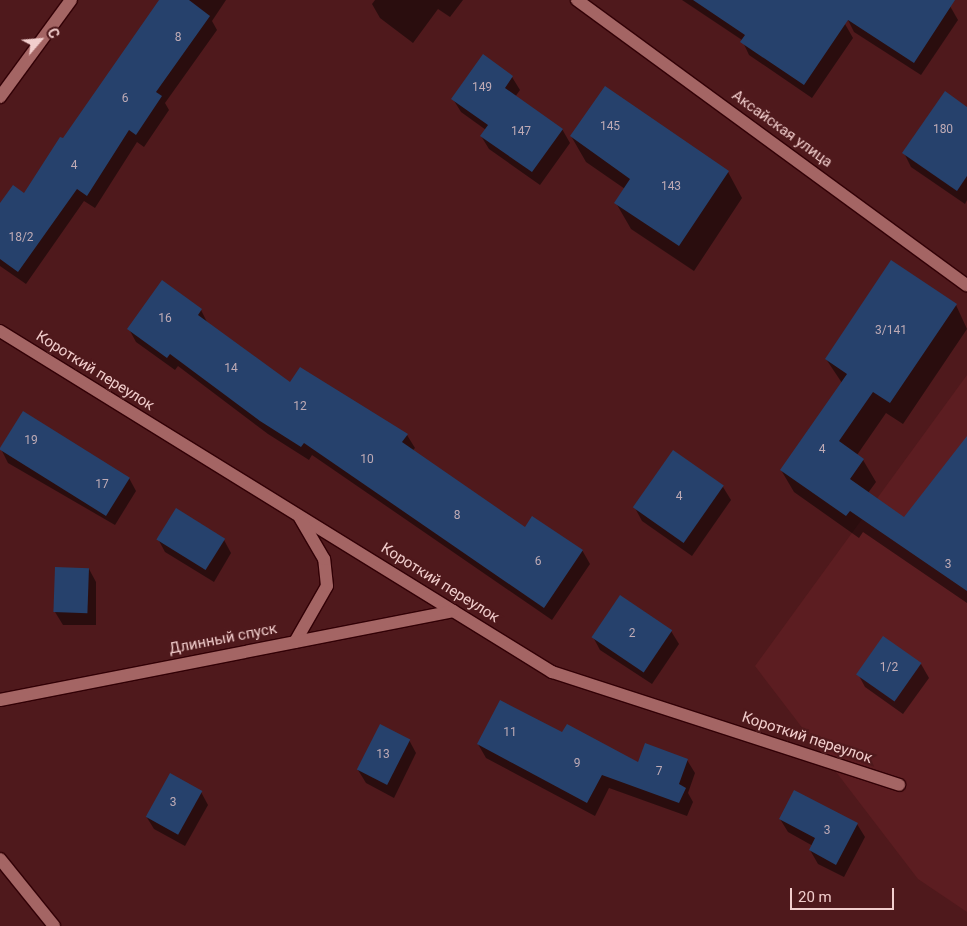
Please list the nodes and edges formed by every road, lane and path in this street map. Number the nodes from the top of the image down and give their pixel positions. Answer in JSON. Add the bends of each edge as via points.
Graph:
{"nodes":[{"id":1,"x":71,"y":0,"type":"edge"},
{"id":2,"x":577,"y":0,"type":"edge"},
{"id":3,"x":0,"y":98,"type":"edge"},
{"id":4,"x":967,"y":284,"type":"edge"},
{"id":5,"x":0,"y":332,"type":"edge"},
{"id":6,"x":298,"y":516,"type":"junction"},
{"id":7,"x":453,"y":611,"type":"junction"},
{"id":8,"x":295,"y":642,"type":"junction"},
{"id":9,"x":0,"y":700,"type":"edge"},
{"id":10,"x":898,"y":785,"type":"dead end"},
{"id":11,"x":0,"y":859,"type":"edge"},
{"id":12,"x":54,"y":926,"type":"edge"}],
"edges":[{"from":1,"to":3,"type":"street"},
{"from":2,"to":4,"type":"street","name":"Аксайская улица"},
{"from":5,"to":6,"type":"street","name":"Короткий переулок"},
{"from":6,"to":7,"type":"street","name":"Короткий переулок"},
{"from":6,"to":8,"type":"street","via":[[324,559],[327,586]]},
{"from":7,"to":8,"type":"street","name":"Длинный спуск"},
{"from":7,"to":10,"type":"street","name":"Короткий переулок","via":[[552,672]]},
{"from":8,"to":9,"type":"street","name":"Длинный спуск"},
{"from":11,"to":12,"type":"street"}]}
